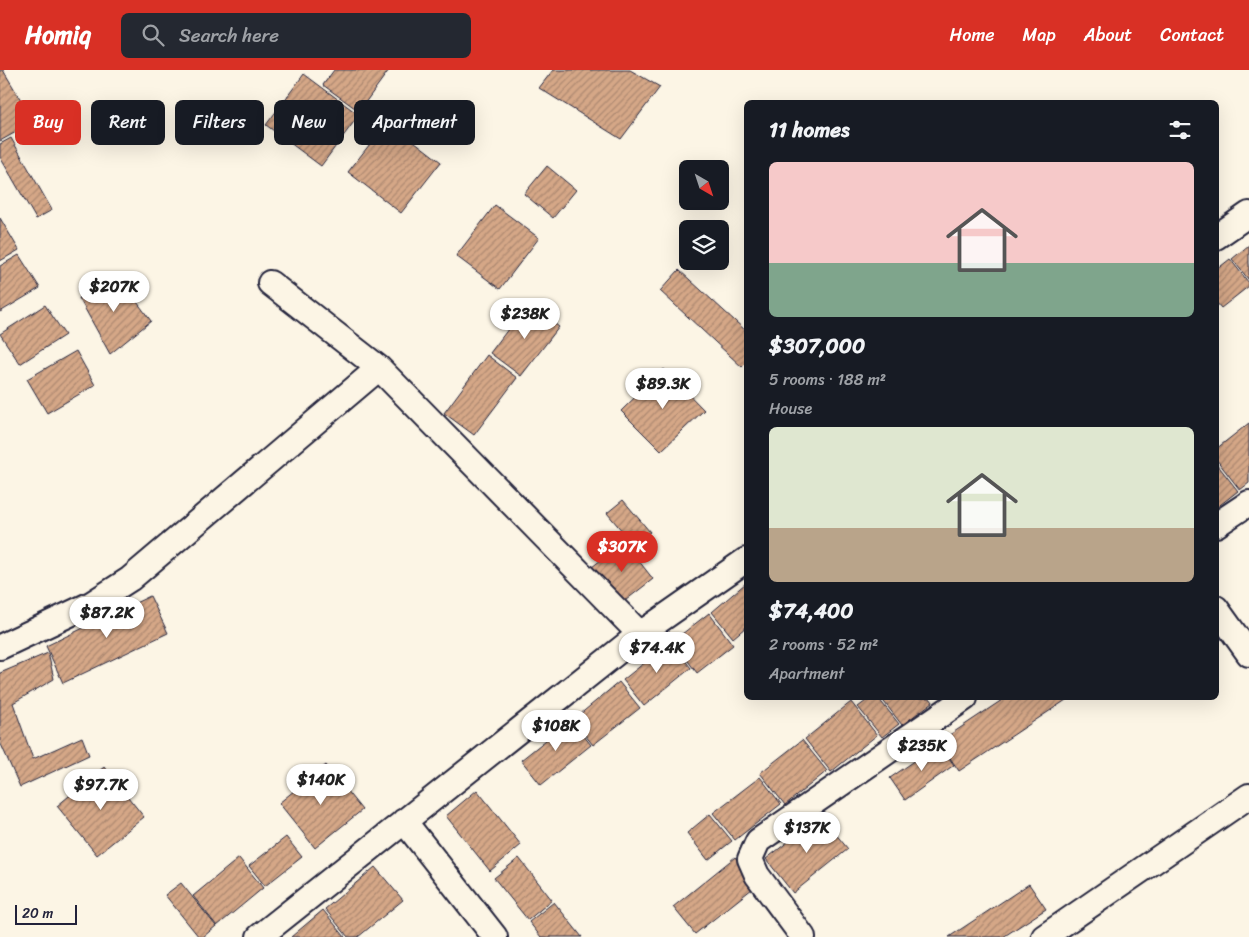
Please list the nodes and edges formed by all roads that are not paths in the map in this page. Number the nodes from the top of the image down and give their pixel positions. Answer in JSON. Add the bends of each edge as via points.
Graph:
{"nodes":[{"id":1,"x":1249,"y":214,"type":"edge"},
{"id":2,"x":1219,"y":235,"type":"edge"},
{"id":3,"x":270,"y":283,"type":"dead end"},
{"id":4,"x":378,"y":368,"type":"junction"},
{"id":5,"x":1249,"y":502,"type":"edge"},
{"id":6,"x":1219,"y":523,"type":"edge"},
{"id":7,"x":744,"y":561,"type":"edge"},
{"id":8,"x":1219,"y":612,"type":"edge"},
{"id":9,"x":640,"y":634,"type":"junction"},
{"id":10,"x":0,"y":647,"type":"edge"},
{"id":11,"x":1249,"y":654,"type":"edge"},
{"id":12,"x":963,"y":700,"type":"edge"},
{"id":13,"x":1249,"y":796,"type":"edge"},
{"id":14,"x":404,"y":821,"type":"junction"},
{"id":15,"x":260,"y":937,"type":"edge"},
{"id":16,"x":495,"y":937,"type":"edge"},
{"id":17,"x":803,"y":937,"type":"edge"},
{"id":18,"x":1044,"y":937,"type":"edge"}],
"edges":[{"from":1,"to":2,"type":"street"},
{"from":3,"to":4,"type":"street"},
{"from":4,"to":9,"type":"street"},
{"from":4,"to":10,"type":"street","via":[[130,579],[91,604]]},
{"from":5,"to":6,"type":"street"},
{"from":7,"to":9,"type":"street"},
{"from":8,"to":11,"type":"street"},
{"from":9,"to":14,"type":"street"},
{"from":12,"to":17,"type":"street","via":[[758,841],[750,859],[757,875]]},
{"from":13,"to":18,"type":"street"},
{"from":14,"to":15,"type":"street"},
{"from":14,"to":16,"type":"street"}]}
